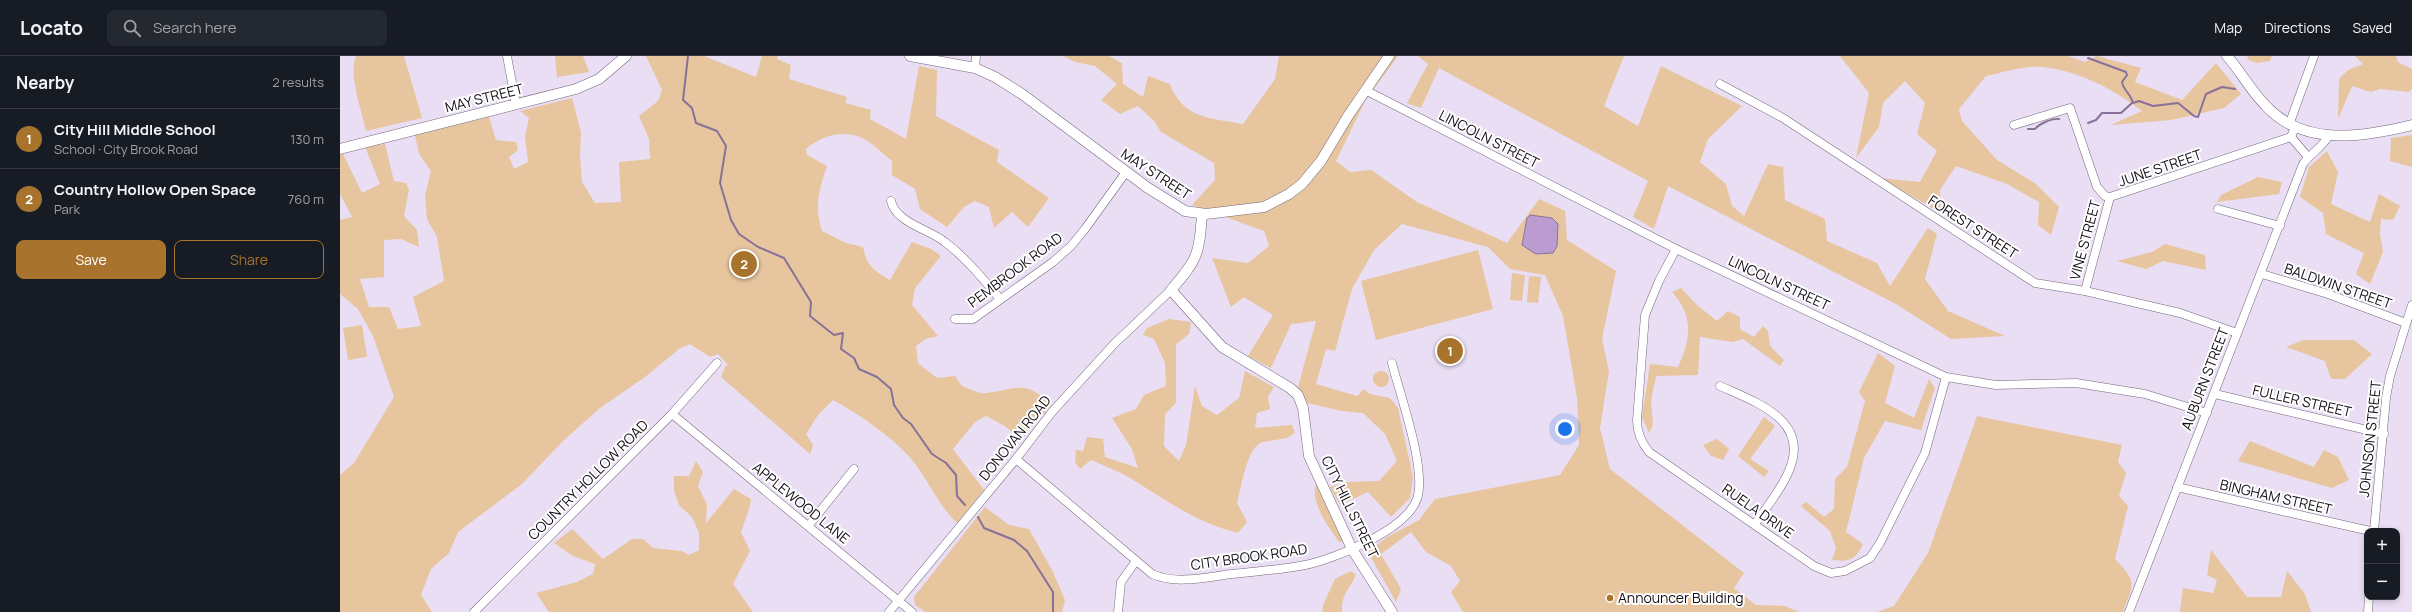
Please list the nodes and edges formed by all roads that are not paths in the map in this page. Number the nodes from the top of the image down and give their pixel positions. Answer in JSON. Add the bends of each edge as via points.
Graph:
{"nodes":[{"id":1,"x":508,"y":56,"type":"edge"},
{"id":2,"x":626,"y":56,"type":"edge"},
{"id":3,"x":910,"y":56,"type":"edge"},
{"id":4,"x":976,"y":56,"type":"edge"},
{"id":5,"x":1389,"y":56,"type":"edge"},
{"id":6,"x":2226,"y":56,"type":"edge"},
{"id":7,"x":2314,"y":56,"type":"edge"},
{"id":8,"x":975,"y":68,"type":"junction"},
{"id":9,"x":1720,"y":84,"type":"dead end"},
{"id":10,"x":1365,"y":90,"type":"junction"},
{"id":11,"x":516,"y":104,"type":"junction"},
{"id":12,"x":2014,"y":125,"type":"dead end"},
{"id":13,"x":2412,"y":125,"type":"edge"},
{"id":14,"x":2292,"y":126,"type":"junction"},
{"id":15,"x":2329,"y":135,"type":"junction"},
{"id":16,"x":2291,"y":137,"type":"junction"},
{"id":17,"x":340,"y":149,"type":"edge"},
{"id":18,"x":2308,"y":157,"type":"junction"},
{"id":19,"x":1126,"y":172,"type":"junction"},
{"id":20,"x":2110,"y":197,"type":"junction"},
{"id":21,"x":891,"y":201,"type":"dead end"},
{"id":22,"x":2218,"y":209,"type":"dead end"},
{"id":23,"x":1202,"y":214,"type":"junction"},
{"id":24,"x":2280,"y":226,"type":"junction"},
{"id":25,"x":1676,"y":250,"type":"junction"},
{"id":26,"x":2262,"y":274,"type":"junction"},
{"id":27,"x":1171,"y":290,"type":"junction"},
{"id":28,"x":2085,"y":291,"type":"junction"},
{"id":29,"x":1000,"y":299,"type":"junction"},
{"id":30,"x":2412,"y":305,"type":"edge"},
{"id":31,"x":955,"y":319,"type":"dead end"},
{"id":32,"x":2406,"y":323,"type":"junction"},
{"id":33,"x":2237,"y":333,"type":"junction"},
{"id":34,"x":718,"y":363,"type":"dead end"},
{"id":35,"x":1392,"y":363,"type":"dead end"},
{"id":36,"x":1946,"y":377,"type":"junction"},
{"id":37,"x":1720,"y":386,"type":"dead end"},
{"id":38,"x":2215,"y":394,"type":"junction"},
{"id":39,"x":2207,"y":413,"type":"junction"},
{"id":40,"x":672,"y":414,"type":"junction"},
{"id":41,"x":2384,"y":434,"type":"junction"},
{"id":42,"x":1016,"y":459,"type":"junction"},
{"id":43,"x":854,"y":469,"type":"dead end"},
{"id":44,"x":2177,"y":487,"type":"junction"},
{"id":45,"x":1755,"y":524,"type":"junction"},
{"id":46,"x":809,"y":526,"type":"junction"},
{"id":47,"x":2374,"y":528,"type":"edge"},
{"id":48,"x":2364,"y":530,"type":"edge"},
{"id":49,"x":1352,"y":549,"type":"junction"},
{"id":50,"x":1136,"y":561,"type":"junction"},
{"id":51,"x":2369,"y":600,"type":"edge"},
{"id":52,"x":898,"y":601,"type":"junction"},
{"id":53,"x":474,"y":612,"type":"edge"},
{"id":54,"x":889,"y":612,"type":"edge"},
{"id":55,"x":912,"y":612,"type":"edge"},
{"id":56,"x":1118,"y":612,"type":"edge"},
{"id":57,"x":1392,"y":612,"type":"edge"},
{"id":58,"x":2129,"y":612,"type":"edge"},
{"id":59,"x":2368,"y":612,"type":"edge"}],
"edges":[{"from":1,"to":11,"type":"street"},
{"from":2,"to":11,"type":"street","name":"MAY STREET","via":[[610,71],[587,86]]},
{"from":3,"to":8,"type":"street","name":"MAY STREET"},
{"from":4,"to":8,"type":"street"},
{"from":5,"to":10,"type":"street","name":"MAY STREET"},
{"from":6,"to":14,"type":"street","via":[[2264,105]]},
{"from":7,"to":14,"type":"street"},
{"from":8,"to":19,"type":"street","name":"MAY STREET","via":[[1017,90]]},
{"from":9,"to":28,"type":"street","name":"FOREST STREET","via":[[1783,118],[2035,283]]},
{"from":10,"to":23,"type":"street","name":"MAY STREET","via":[[1316,168],[1289,194],[1264,207]]},
{"from":10,"to":25,"type":"street","name":"LINCOLN STREET"},
{"from":11,"to":17,"type":"street","name":"MAY STREET"},
{"from":12,"to":20,"type":"street","name":"JUNE STREET","via":[[2070,108],[2097,187],[2105,196]]},
{"from":13,"to":15,"type":"street","via":[[2366,134]]},
{"from":14,"to":15,"type":"street"},
{"from":14,"to":16,"type":"street"},
{"from":15,"to":18,"type":"street","name":"AUBURN STREET"},
{"from":16,"to":18,"type":"street"},
{"from":16,"to":20,"type":"street","name":"JUNE STREET"},
{"from":18,"to":24,"type":"street","name":"AUBURN STREET","via":[[2303,164]]},
{"from":19,"to":23,"type":"street","name":"MAY STREET","via":[[1185,211]]},
{"from":19,"to":29,"type":"street","name":"PEMBROOK ROAD","via":[[1071,246],[1053,262]]},
{"from":20,"to":28,"type":"street","name":"VINE STREET"},
{"from":21,"to":29,"type":"street","via":[[896,212],[945,242]]},
{"from":22,"to":24,"type":"street"},
{"from":23,"to":27,"type":"street","via":[[1196,259]]},
{"from":24,"to":26,"type":"street","name":"AUBURN STREET"},
{"from":25,"to":36,"type":"street","name":"LINCOLN STREET"},
{"from":25,"to":45,"type":"street","name":"RUELA DRIVE","via":[[1645,315],[1637,420],[1639,436],[1649,452]]},
{"from":26,"to":32,"type":"street","name":"BALDWIN STREET","via":[[2328,294]]},
{"from":26,"to":33,"type":"street","name":"AUBURN STREET"},
{"from":27,"to":42,"type":"street","name":"DONOVAN ROAD","via":[[1114,344],[1052,412]]},
{"from":27,"to":49,"type":"street","name":"CITY HILL STREET","via":[[1222,347],[1298,395],[1303,408],[1309,456]]},
{"from":28,"to":33,"type":"street","name":"FOREST STREET","via":[[2180,313]]},
{"from":29,"to":31,"type":"street","name":"PEMBROOK ROAD","via":[[973,318]]},
{"from":30,"to":32,"type":"street","name":"JOHNSON STREET"},
{"from":32,"to":41,"type":"street","name":"JOHNSON STREET","via":[[2390,376]]},
{"from":33,"to":38,"type":"street","name":"AUBURN STREET"},
{"from":34,"to":40,"type":"street","name":"COUNTRY HOLLOW ROAD"},
{"from":35,"to":49,"type":"street","name":"CITY BROOK ROAD","via":[[1418,465],[1419,489],[1416,501],[1401,520]]},
{"from":36,"to":39,"type":"street","name":"LINCOLN STREET","via":[[1996,385],[2076,383],[2145,394]]},
{"from":36,"to":45,"type":"street","name":"RUELA DRIVE","via":[[1925,453],[1870,558],[1845,571],[1831,573],[1814,566]]},
{"from":37,"to":45,"type":"street","via":[[1756,402],[1779,417],[1788,426],[1794,440],[1794,456],[1788,474]]},
{"from":38,"to":39,"type":"street","name":"AUBURN STREET"},
{"from":38,"to":41,"type":"street","name":"FULLER STREET"},
{"from":39,"to":44,"type":"street","name":"AUBURN STREET"},
{"from":40,"to":46,"type":"street","name":"APPLEWOOD LANE"},
{"from":40,"to":53,"type":"street","name":"COUNTRY HOLLOW ROAD"},
{"from":41,"to":47,"type":"street","name":"JOHNSON STREET"},
{"from":42,"to":50,"type":"street","name":"CITY BROOK ROAD"},
{"from":42,"to":52,"type":"street","name":"DONOVAN ROAD"},
{"from":43,"to":46,"type":"street"},
{"from":44,"to":48,"type":"street","name":"BINGHAM STREET"},
{"from":44,"to":58,"type":"street","name":"AUBURN STREET"},
{"from":46,"to":52,"type":"street","name":"APPLEWOOD LANE"},
{"from":49,"to":50,"type":"street","name":"CITY BROOK ROAD","via":[[1306,565],[1186,579],[1164,579],[1152,574]]},
{"from":49,"to":57,"type":"street","name":"CITY HILL STREET"},
{"from":50,"to":56,"type":"street","via":[[1121,582]]},
{"from":51,"to":59,"type":"street"},
{"from":52,"to":54,"type":"street","name":"DONOVAN ROAD"},
{"from":52,"to":55,"type":"street","name":"APPLEWOOD LANE"}]}
